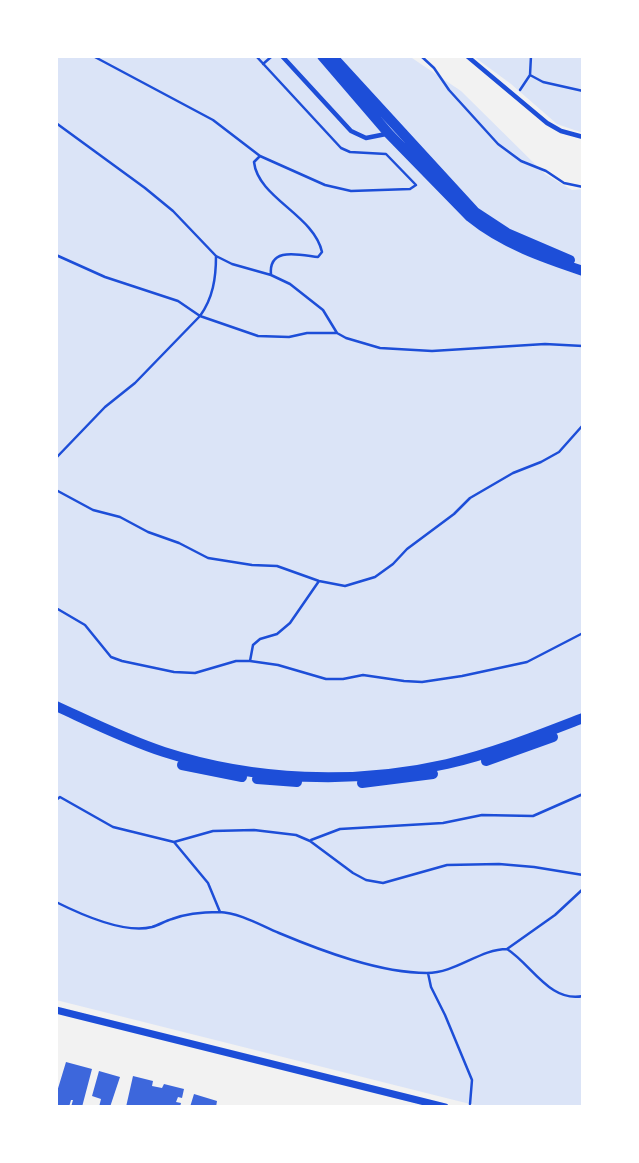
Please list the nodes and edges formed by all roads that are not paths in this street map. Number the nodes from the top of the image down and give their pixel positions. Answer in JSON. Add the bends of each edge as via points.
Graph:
{"nodes":[{"id":1,"x":282,"y":56,"type":"edge"},
{"id":2,"x":322,"y":56,"type":"edge"},
{"id":3,"x":332,"y":56,"type":"edge"},
{"id":4,"x":467,"y":56,"type":"edge"},
{"id":5,"x":389,"y":134,"type":"junction"},
{"id":6,"x":583,"y":137,"type":"edge"},
{"id":7,"x":583,"y":264,"type":"edge"},
{"id":8,"x":583,"y":271,"type":"edge"},
{"id":9,"x":56,"y":706,"type":"edge"},
{"id":10,"x":56,"y":714,"type":"edge"},
{"id":11,"x":583,"y":718,"type":"edge"},
{"id":12,"x":583,"y":724,"type":"edge"},
{"id":13,"x":56,"y":1010,"type":"edge"},
{"id":14,"x":445,"y":1107,"type":"edge"}],
"edges":[{"from":1,"to":5,"type":"lane","via":[[356,135],[375,138]]},
{"from":2,"to":5,"type":"street"},
{"from":3,"to":7,"type":"street","via":[[475,212],[507,233]]},
{"from":4,"to":6,"type":"lane","via":[[556,128]]},
{"from":5,"to":8,"type":"street","via":[[485,229]]},
{"from":9,"to":11,"type":"street","via":[[181,757],[264,773],[318,776],[391,774],[450,764]]},
{"from":10,"to":12,"type":"street","via":[[141,752],[184,765],[260,780],[326,783],[386,781],[454,769]]},
{"from":13,"to":14,"type":"street"}]}
